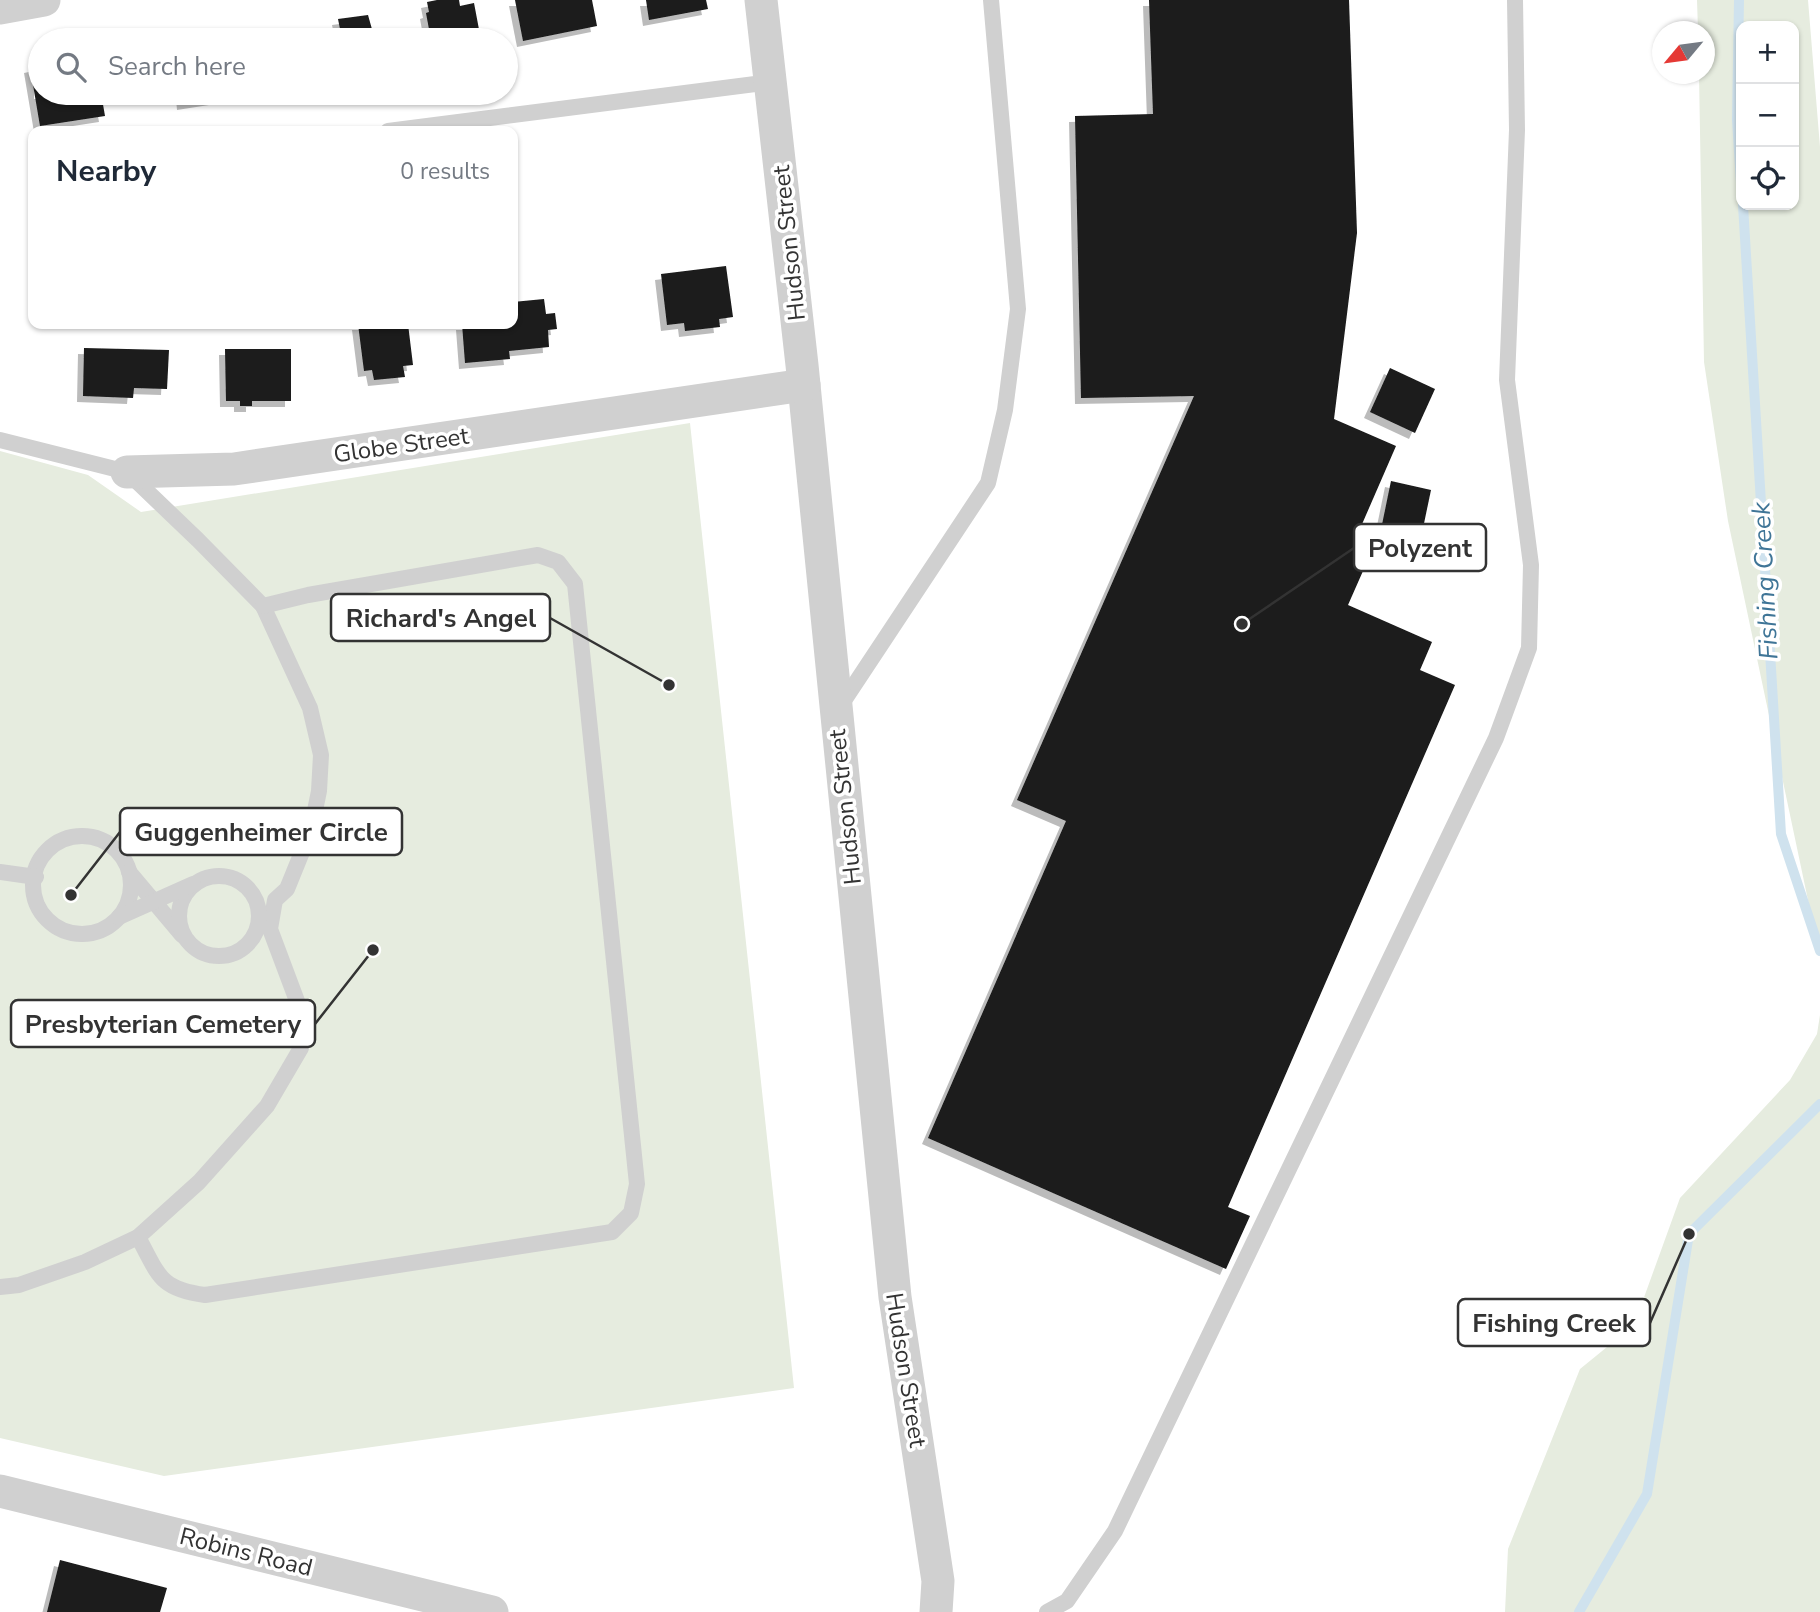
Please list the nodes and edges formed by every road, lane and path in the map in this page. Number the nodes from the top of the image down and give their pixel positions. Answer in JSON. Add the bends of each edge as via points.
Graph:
{"nodes":[{"id":1,"x":44,"y":0,"type":"edge"},
{"id":2,"x":761,"y":0,"type":"edge"},
{"id":3,"x":991,"y":0,"type":"edge"},
{"id":4,"x":1514,"y":0,"type":"edge"},
{"id":5,"x":0,"y":8,"type":"edge"},
{"id":6,"x":771,"y":82,"type":"junction"},
{"id":7,"x":427,"y":126,"type":"edge"},
{"id":8,"x":804,"y":385,"type":"junction"},
{"id":9,"x":0,"y":440,"type":"edge"},
{"id":10,"x":127,"y":472,"type":"junction"},
{"id":11,"x":263,"y":606,"type":"junction"},
{"id":12,"x":836,"y":713,"type":"junction"},
{"id":13,"x":0,"y":872,"type":"edge"},
{"id":14,"x":130,"y":872,"type":"junction"},
{"id":15,"x":36,"y":877,"type":"junction"},
{"id":16,"x":201,"y":881,"type":"junction"},
{"id":17,"x":253,"y":897,"type":"junction"},
{"id":18,"x":154,"y":902,"type":"junction"},
{"id":19,"x":119,"y":917,"type":"junction"},
{"id":20,"x":271,"y":921,"type":"junction"},
{"id":21,"x":252,"y":938,"type":"junction"},
{"id":22,"x":186,"y":939,"type":"junction"},
{"id":23,"x":138,"y":1237,"type":"junction"},
{"id":24,"x":0,"y":1287,"type":"edge"},
{"id":25,"x":0,"y":1491,"type":"edge"},
{"id":26,"x":492,"y":1612,"type":"edge"},
{"id":27,"x":936,"y":1612,"type":"edge"},
{"id":28,"x":1047,"y":1612,"type":"edge"}],
"edges":[{"from":1,"to":5,"type":"street"},
{"from":2,"to":6,"type":"street","name":"Hudson Street"},
{"from":3,"to":12,"type":"lane","via":[[1018,309],[1005,410],[988,483]]},
{"from":4,"to":28,"type":"lane","via":[[1517,130],[1507,380],[1531,565],[1529,648],[1496,738],[1115,1531],[1067,1601]]},
{"from":6,"to":7,"type":"lane"},
{"from":6,"to":8,"type":"street","name":"Hudson Street"},
{"from":8,"to":10,"type":"street","name":"Globe Street","via":[[234,469]]},
{"from":8,"to":12,"type":"street","name":"Hudson Street"},
{"from":9,"to":10,"type":"lane","name":"Globe Street"},
{"from":10,"to":11,"type":"lane"},
{"from":11,"to":20,"type":"lane","via":[[310,708],[321,755],[311,830],[287,889],[275,900]]},
{"from":11,"to":23,"type":"lane","via":[[537,555],[558,562],[575,584],[637,1184],[631,1213],[612,1232],[205,1295],[178,1292],[161,1278]]},
{"from":12,"to":27,"type":"street","name":"Hudson Street","via":[[895,1297],[938,1581]]},
{"from":13,"to":15,"type":"lane"},
{"from":14,"to":15,"type":"lane","via":[[111,845],[79,836],[49,848],[38,861]]},
{"from":14,"to":18,"type":"lane"},
{"from":14,"to":19,"type":"lane","via":[[131,889]]},
{"from":15,"to":19,"type":"lane","via":[[38,907],[61,929],[92,933]]},
{"from":16,"to":17,"type":"lane","via":[[235,880]]},
{"from":16,"to":18,"type":"lane"},
{"from":16,"to":22,"type":"lane","via":[[188,891],[180,907]]},
{"from":17,"to":20,"type":"lane"},
{"from":17,"to":21,"type":"lane","via":[[258,922]]},
{"from":18,"to":19,"type":"lane"},
{"from":18,"to":22,"type":"lane"},
{"from":20,"to":21,"type":"lane"},
{"from":20,"to":23,"type":"lane","via":[[297,1001],[301,1048],[267,1106],[199,1182]]},
{"from":21,"to":22,"type":"lane","via":[[240,950],[223,956],[206,954]]},
{"from":23,"to":24,"type":"lane","via":[[85,1262]]},
{"from":25,"to":26,"type":"street","name":"Robins Road"}]}
